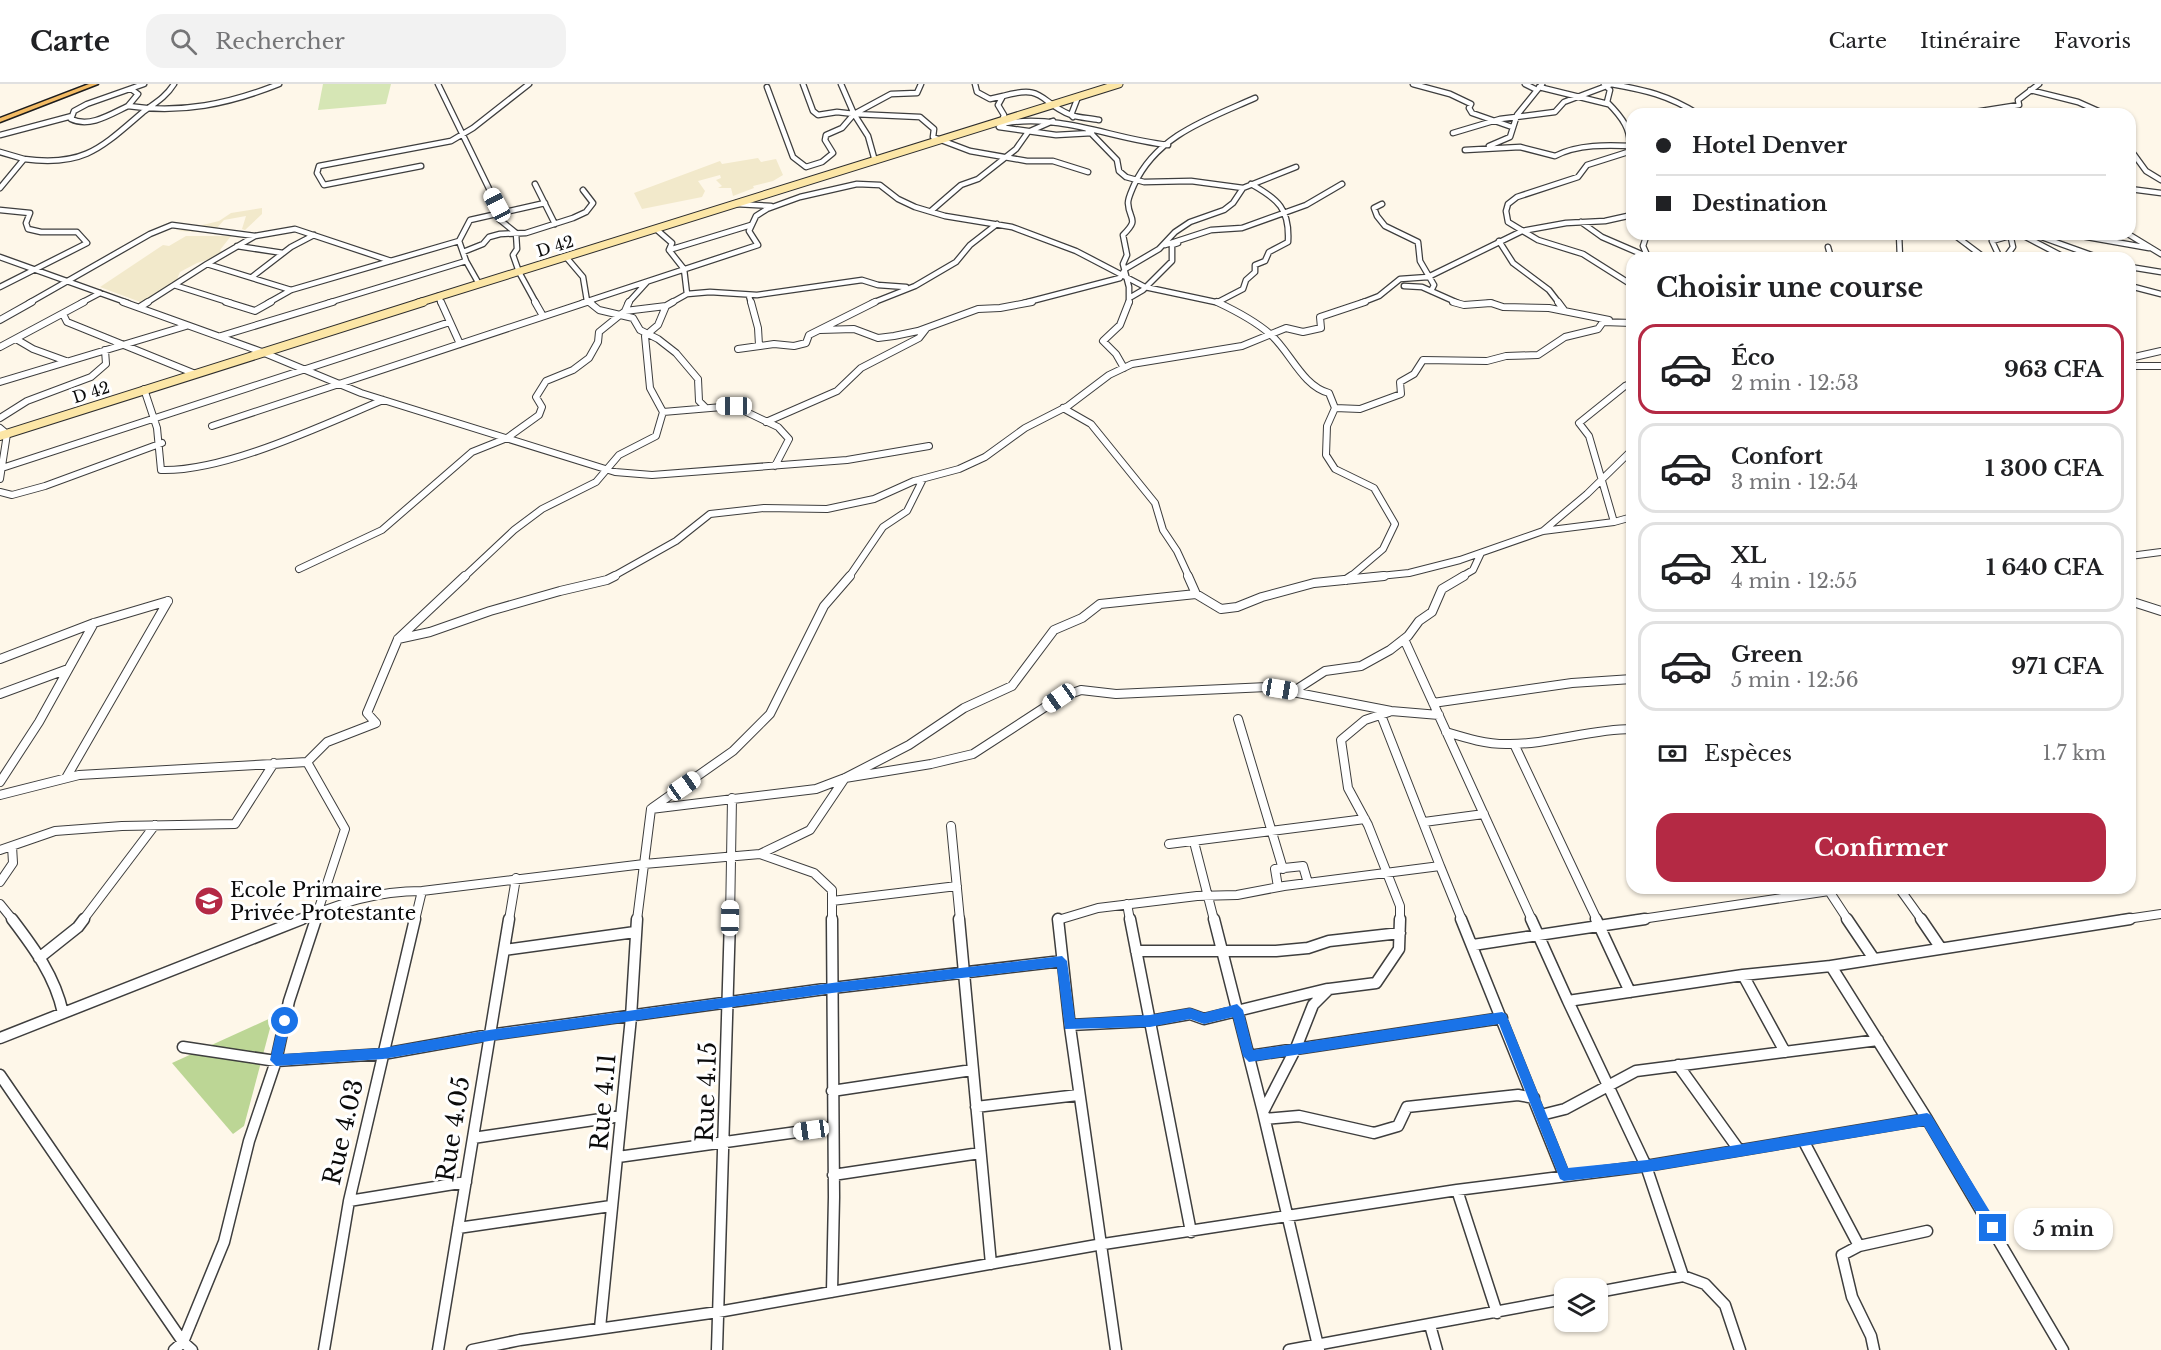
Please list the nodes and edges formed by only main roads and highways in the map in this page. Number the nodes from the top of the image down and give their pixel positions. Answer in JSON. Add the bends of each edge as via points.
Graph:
{"nodes":[{"id":1,"x":95,"y":84,"type":"edge"},
{"id":2,"x":0,"y":120,"type":"edge"}],
"edges":[{"from":1,"to":2,"type":"main road"}]}
